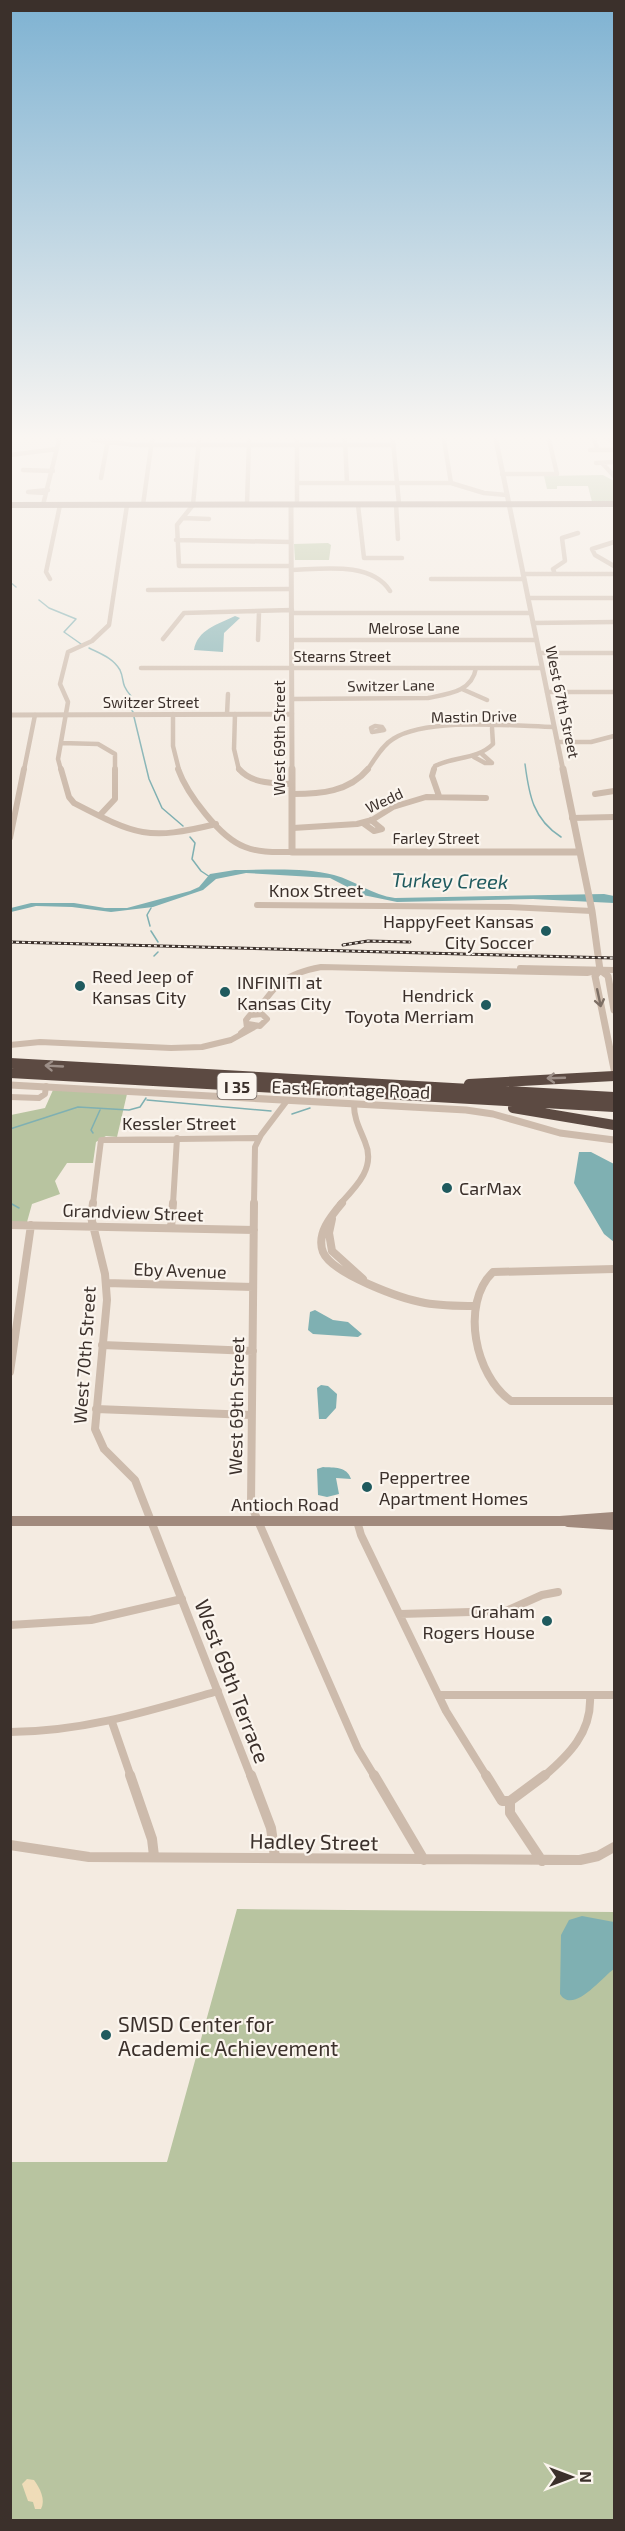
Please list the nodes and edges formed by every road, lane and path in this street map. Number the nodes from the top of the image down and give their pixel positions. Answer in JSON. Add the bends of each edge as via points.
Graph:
{"nodes":[{"id":1,"x":49,"y":558,"type":"edge"},
{"id":2,"x":119,"y":558,"type":"edge"},
{"id":3,"x":178,"y":558,"type":"edge"},
{"id":4,"x":291,"y":558,"type":"edge"},
{"id":5,"x":520,"y":558,"type":"edge"},
{"id":6,"x":565,"y":558,"type":"edge"},
{"id":7,"x":601,"y":558,"type":"edge"},
{"id":8,"x":615,"y":566,"type":"edge"},
{"id":9,"x":291,"y":568,"type":"junction"},
{"id":10,"x":555,"y":574,"type":"junction"},
{"id":11,"x":615,"y":574,"type":"edge"},
{"id":12,"x":524,"y":577,"type":"junction"},
{"id":13,"x":50,"y":579,"type":"dead end"},
{"id":14,"x":431,"y":579,"type":"dead end"},
{"id":15,"x":291,"y":589,"type":"junction"},
{"id":16,"x":148,"y":590,"type":"dead end"},
{"id":17,"x":390,"y":591,"type":"dead end"},
{"id":18,"x":528,"y":598,"type":"junction"},
{"id":19,"x":615,"y":598,"type":"edge"},
{"id":20,"x":259,"y":612,"type":"junction"},
{"id":21,"x":292,"y":612,"type":"junction"},
{"id":22,"x":531,"y":613,"type":"junction"},
{"id":23,"x":615,"y":622,"type":"edge"},
{"id":24,"x":533,"y":623,"type":"junction"},
{"id":25,"x":163,"y":639,"type":"dead end"},
{"id":26,"x":258,"y":640,"type":"dead end"},
{"id":27,"x":292,"y":640,"type":"junction"},
{"id":28,"x":536,"y":640,"type":"junction"},
{"id":29,"x":539,"y":653,"type":"junction"},
{"id":30,"x":615,"y":653,"type":"edge"},
{"id":31,"x":141,"y":668,"type":"dead end"},
{"id":32,"x":292,"y":668,"type":"junction"},
{"id":33,"x":476,"y":668,"type":"junction"},
{"id":34,"x":542,"y":668,"type":"junction"},
{"id":35,"x":462,"y":689,"type":"junction"},
{"id":36,"x":547,"y":692,"type":"junction"},
{"id":37,"x":615,"y":692,"type":"edge"},
{"id":38,"x":228,"y":694,"type":"dead end"},
{"id":39,"x":292,"y":699,"type":"junction"},
{"id":40,"x":488,"y":700,"type":"dead end"},
{"id":41,"x":173,"y":714,"type":"junction"},
{"id":42,"x":227,"y":714,"type":"junction"},
{"id":43,"x":235,"y":714,"type":"junction"},
{"id":44,"x":292,"y":714,"type":"junction"},
{"id":45,"x":10,"y":715,"type":"edge"},
{"id":46,"x":35,"y":715,"type":"junction"},
{"id":47,"x":66,"y":715,"type":"junction"},
{"id":48,"x":492,"y":728,"type":"junction"},
{"id":49,"x":554,"y":728,"type":"junction"},
{"id":50,"x":382,"y":732,"type":"dead end"},
{"id":51,"x":615,"y":736,"type":"edge"},
{"id":52,"x":395,"y":737,"type":"junction"},
{"id":53,"x":558,"y":742,"type":"junction"},
{"id":54,"x":61,"y":743,"type":"junction"},
{"id":55,"x":482,"y":754,"type":"junction"},
{"id":56,"x":474,"y":757,"type":"junction"},
{"id":57,"x":292,"y":784,"type":"junction"},
{"id":58,"x":615,"y":791,"type":"edge"},
{"id":59,"x":293,"y":794,"type":"junction"},
{"id":60,"x":595,"y":794,"type":"dead end"},
{"id":61,"x":439,"y":796,"type":"junction"},
{"id":62,"x":486,"y":798,"type":"dead end"},
{"id":63,"x":100,"y":814,"type":"junction"},
{"id":64,"x":572,"y":818,"type":"junction"},
{"id":65,"x":615,"y":818,"type":"edge"},
{"id":66,"x":371,"y":820,"type":"junction"},
{"id":67,"x":363,"y":823,"type":"junction"},
{"id":68,"x":216,"y":824,"type":"junction"},
{"id":69,"x":293,"y":828,"type":"junction"},
{"id":70,"x":10,"y":838,"type":"edge"},
{"id":71,"x":292,"y":852,"type":"junction"},
{"id":72,"x":579,"y":852,"type":"junction"},
{"id":73,"x":257,"y":905,"type":"dead end"},
{"id":74,"x":591,"y":908,"type":"junction"},
{"id":75,"x":600,"y":970,"type":"junction"},
{"id":76,"x":615,"y":970,"type":"edge"},
{"id":77,"x":615,"y":1010,"type":"edge"},
{"id":78,"x":259,"y":1014,"type":"junction"},
{"id":79,"x":248,"y":1024,"type":"junction"},
{"id":80,"x":256,"y":1026,"type":"junction"},
{"id":81,"x":611,"y":1035,"type":"edge"},
{"id":82,"x":238,"y":1037,"type":"junction"},
{"id":83,"x":10,"y":1045,"type":"edge"},
{"id":84,"x":10,"y":1063,"type":"edge"},
{"id":85,"x":615,"y":1069,"type":"edge"},
{"id":86,"x":10,"y":1073,"type":"edge"},
{"id":87,"x":615,"y":1076,"type":"edge"},
{"id":88,"x":10,"y":1085,"type":"edge"},
{"id":89,"x":46,"y":1086,"type":"junction"},
{"id":90,"x":436,"y":1088,"type":"junction"},
{"id":91,"x":10,"y":1097,"type":"edge"},
{"id":92,"x":615,"y":1097,"type":"edge"},
{"id":93,"x":464,"y":1098,"type":"junction"},
{"id":94,"x":599,"y":1101,"type":"junction"},
{"id":95,"x":286,"y":1102,"type":"junction"},
{"id":96,"x":354,"y":1105,"type":"junction"},
{"id":97,"x":615,"y":1107,"type":"edge"},
{"id":98,"x":615,"y":1125,"type":"edge"},
{"id":99,"x":177,"y":1138,"type":"junction"},
{"id":100,"x":257,"y":1138,"type":"junction"},
{"id":101,"x":101,"y":1140,"type":"joint"},
{"id":102,"x":615,"y":1140,"type":"edge"},
{"id":103,"x":10,"y":1225,"type":"edge"},
{"id":104,"x":31,"y":1225,"type":"junction"},
{"id":105,"x":91,"y":1225,"type":"junction"},
{"id":106,"x":171,"y":1228,"type":"junction"},
{"id":107,"x":254,"y":1230,"type":"junction"},
{"id":108,"x":615,"y":1269,"type":"edge"},
{"id":109,"x":106,"y":1283,"type":"junction"},
{"id":110,"x":253,"y":1287,"type":"junction"},
{"id":111,"x":476,"y":1306,"type":"junction"},
{"id":112,"x":102,"y":1345,"type":"junction"},
{"id":113,"x":253,"y":1351,"type":"junction"},
{"id":114,"x":10,"y":1372,"type":"edge"},
{"id":115,"x":615,"y":1401,"type":"edge"},
{"id":116,"x":96,"y":1409,"type":"junction"},
{"id":117,"x":251,"y":1415,"type":"junction"},
{"id":118,"x":615,"y":1517,"type":"edge"},
{"id":119,"x":10,"y":1521,"type":"edge"},
{"id":120,"x":149,"y":1521,"type":"junction"},
{"id":121,"x":257,"y":1521,"type":"junction"},
{"id":122,"x":357,"y":1521,"type":"junction"},
{"id":123,"x":560,"y":1521,"type":"junction"},
{"id":124,"x":615,"y":1525,"type":"edge"},
{"id":125,"x":558,"y":1592,"type":"dead end"},
{"id":126,"x":182,"y":1599,"type":"junction"},
{"id":127,"x":400,"y":1614,"type":"junction"},
{"id":128,"x":10,"y":1625,"type":"edge"},
{"id":129,"x":218,"y":1691,"type":"junction"},
{"id":130,"x":439,"y":1695,"type":"junction"},
{"id":131,"x":615,"y":1695,"type":"edge"},
{"id":132,"x":590,"y":1696,"type":"junction"},
{"id":133,"x":112,"y":1722,"type":"junction"},
{"id":134,"x":10,"y":1732,"type":"edge"},
{"id":135,"x":510,"y":1801,"type":"junction"},
{"id":136,"x":10,"y":1845,"type":"edge"},
{"id":137,"x":615,"y":1847,"type":"edge"},
{"id":138,"x":154,"y":1856,"type":"junction"},
{"id":139,"x":275,"y":1857,"type":"junction"},
{"id":140,"x":424,"y":1860,"type":"junction"},
{"id":141,"x":542,"y":1861,"type":"junction"}],
"edges":[{"from":1,"to":13,"type":"street","via":[[46,572]]},
{"from":2,"to":47,"type":"street","via":[[109,626],[92,641],[67,654],[60,684],[68,697]]},
{"from":3,"to":9,"type":"street","via":[[179,566]]},
{"from":4,"to":9,"type":"street","name":"West 69th Street"},
{"from":5,"to":12,"type":"street","name":"West 67th Street"},
{"from":6,"to":10,"type":"street","via":[[553,569]]},
{"from":7,"to":8,"type":"street"},
{"from":9,"to":15,"type":"street","name":"West 69th Street"},
{"from":9,"to":17,"type":"street","via":[[359,571],[386,584]]},
{"from":10,"to":11,"type":"street"},
{"from":10,"to":12,"type":"street"},
{"from":12,"to":14,"type":"street"},
{"from":12,"to":18,"type":"street","name":"West 67th Street"},
{"from":15,"to":16,"type":"street"},
{"from":15,"to":21,"type":"street","name":"West 69th Street"},
{"from":18,"to":19,"type":"street"},
{"from":18,"to":22,"type":"street","name":"West 67th Street"},
{"from":20,"to":21,"type":"street"},
{"from":20,"to":25,"type":"street","via":[[184,613]]},
{"from":20,"to":26,"type":"street"},
{"from":21,"to":22,"type":"street"},
{"from":21,"to":27,"type":"street","name":"West 69th Street"},
{"from":22,"to":24,"type":"street","name":"West 67th Street"},
{"from":23,"to":24,"type":"street"},
{"from":24,"to":28,"type":"street","name":"West 67th Street"},
{"from":27,"to":28,"type":"street","name":"Melrose Lane"},
{"from":27,"to":32,"type":"street","name":"West 69th Street"},
{"from":28,"to":29,"type":"street","name":"West 67th Street"},
{"from":29,"to":30,"type":"street"},
{"from":29,"to":34,"type":"street","name":"West 67th Street"},
{"from":31,"to":32,"type":"street","name":"Stearns Street"},
{"from":32,"to":33,"type":"street","name":"Stearns Street"},
{"from":32,"to":39,"type":"street","name":"West 69th Street"},
{"from":33,"to":34,"type":"street","name":"Stearns Street"},
{"from":33,"to":35,"type":"street","name":"Switzer Lane","via":[[473,680]]},
{"from":34,"to":36,"type":"street","name":"West 67th Street"},
{"from":35,"to":39,"type":"street","name":"Switzer Lane","via":[[430,698]]},
{"from":35,"to":40,"type":"street"},
{"from":36,"to":37,"type":"street"},
{"from":36,"to":49,"type":"street","name":"West 67th Street"},
{"from":38,"to":42,"type":"street"},
{"from":39,"to":44,"type":"street","name":"West 69th Street"},
{"from":41,"to":42,"type":"street","name":"Switzer Street"},
{"from":41,"to":47,"type":"street","name":"Switzer Street"},
{"from":41,"to":68,"type":"street","via":[[171,744],[183,781],[189,794]]},
{"from":42,"to":43,"type":"street","name":"Switzer Street"},
{"from":43,"to":44,"type":"street","name":"Switzer Street"},
{"from":43,"to":57,"type":"street","via":[[232,756],[243,775],[261,783]]},
{"from":44,"to":57,"type":"street","name":"West 69th Street"},
{"from":45,"to":46,"type":"street","name":"Switzer Street"},
{"from":46,"to":47,"type":"street","name":"Switzer Street"},
{"from":46,"to":70,"type":"street"},
{"from":47,"to":54,"type":"street"},
{"from":48,"to":49,"type":"street","name":"Mastin Drive"},
{"from":48,"to":52,"type":"street","name":"Mastin Drive","via":[[429,728]]},
{"from":48,"to":55,"type":"street","via":[[492,744]]},
{"from":49,"to":53,"type":"street","name":"West 67th Street"},
{"from":50,"to":52,"type":"street"},
{"from":51,"to":53,"type":"street"},
{"from":52,"to":59,"type":"street","via":[[381,748],[367,771],[347,786],[320,794]]},
{"from":53,"to":64,"type":"street","name":"West 67th Street"},
{"from":54,"to":63,"type":"street","via":[[58,763],[69,797]]},
{"from":54,"to":63,"type":"street","via":[[94,744],[115,754],[115,799]]},
{"from":55,"to":56,"type":"street"},
{"from":55,"to":56,"type":"street","via":[[492,763],[485,764]]},
{"from":56,"to":61,"type":"street","via":[[435,766],[432,776]]},
{"from":57,"to":59,"type":"street","name":"West 69th Street"},
{"from":58,"to":60,"type":"street"},
{"from":59,"to":69,"type":"street","name":"West 69th Street"},
{"from":61,"to":62,"type":"street","name":"Wedd"},
{"from":61,"to":66,"type":"street","name":"Wedd","via":[[403,803]]},
{"from":63,"to":68,"type":"street","via":[[153,835]]},
{"from":64,"to":65,"type":"street"},
{"from":64,"to":72,"type":"street","name":"West 67th Street"},
{"from":66,"to":67,"type":"street","name":"Wedd"},
{"from":66,"to":67,"type":"street","via":[[382,829],[374,831]]},
{"from":67,"to":69,"type":"street","name":"Wedd"},
{"from":68,"to":71,"type":"street","via":[[242,846]]},
{"from":69,"to":71,"type":"street","name":"West 69th Street"},
{"from":71,"to":72,"type":"street","name":"Farley Street"},
{"from":72,"to":74,"type":"street","name":"West 67th Street"},
{"from":73,"to":74,"type":"street","name":"Knox Street"},
{"from":74,"to":75,"type":"street","name":"West 67th Street"},
{"from":75,"to":76,"type":"street"},
{"from":75,"to":77,"type":"street","name":"West 67th Street","via":[[608,976]]},
{"from":75,"to":78,"type":"street","via":[[590,973],[321,967],[280,980],[269,990]]},
{"from":75,"to":81,"type":"street","name":"West 67th Street","one_way":true,"via":[[595,976]]},
{"from":78,"to":79,"type":"street","via":[[248,1016]]},
{"from":78,"to":80,"type":"street","via":[[267,1022]]},
{"from":79,"to":80,"type":"street"},
{"from":79,"to":82,"type":"street"},
{"from":80,"to":82,"type":"street"},
{"from":81,"to":85,"type":"street","name":"West 67th Street"},
{"from":82,"to":83,"type":"street","via":[[192,1048],[46,1041]]},
{"from":90,"to":84,"type":"highway","number":"I 35","one_way":true},
{"from":86,"to":93,"type":"highway","number":"I 35"},
{"from":87,"to":90,"type":"highway","one_way":true},
{"from":88,"to":89,"type":"street","name":"East Frontage Road"},
{"from":89,"to":91,"type":"street","via":[[45,1094],[39,1098]]},
{"from":89,"to":95,"type":"street","name":"East Frontage Road"},
{"from":90,"to":94,"type":"highway","number":"I 35"},
{"from":92,"to":94,"type":"highway","number":"I 35"},
{"from":93,"to":94,"type":"highway","number":"I 35"},
{"from":93,"to":98,"type":"highway"},
{"from":94,"to":97,"type":"highway","number":"I 35"},
{"from":95,"to":96,"type":"street","name":"East Frontage Road"},
{"from":95,"to":100,"type":"street"},
{"from":96,"to":102,"type":"street","name":"East Frontage Road","via":[[466,1110],[560,1133]]},
{"from":96,"to":111,"type":"street","via":[[353,1117],[367,1148],[367,1170],[332,1215],[322,1235],[325,1255],[340,1271],[419,1302]]},
{"from":99,"to":100,"type":"street","name":"Kessler Street"},
{"from":99,"to":101,"type":"street","name":"Kessler Street"},
{"from":99,"to":106,"type":"street"},
{"from":100,"to":107,"type":"street","name":"West 69th Street"},
{"from":101,"to":105,"type":"street","name":"West 70th Street"},
{"from":103,"to":104,"type":"street","name":"Grandview Street"},
{"from":104,"to":105,"type":"street","name":"Grandview Street"},
{"from":104,"to":114,"type":"street"},
{"from":105,"to":106,"type":"street","name":"Grandview Street"},
{"from":105,"to":109,"type":"street","name":"West 70th Street"},
{"from":106,"to":107,"type":"street","name":"Grandview Street"},
{"from":107,"to":110,"type":"street","name":"West 69th Street"},
{"from":108,"to":111,"type":"street","via":[[493,1272],[481,1281]]},
{"from":109,"to":110,"type":"street","name":"Eby Avenue"},
{"from":109,"to":112,"type":"street","name":"West 70th Street"},
{"from":110,"to":113,"type":"street","name":"West 69th Street"},
{"from":111,"to":115,"type":"street","via":[[482,1357],[494,1390],[504,1399]]},
{"from":112,"to":113,"type":"street"},
{"from":112,"to":116,"type":"street","name":"West 70th Street"},
{"from":113,"to":117,"type":"street","name":"West 69th Street"},
{"from":116,"to":117,"type":"street"},
{"from":116,"to":120,"type":"street","name":"West 70th Street","via":[[98,1440],[135,1480]]},
{"from":117,"to":121,"type":"street","name":"West 69th Street","via":[[249,1490]]},
{"from":118,"to":123,"type":"main road","name":"Antioch Road"},
{"from":119,"to":120,"type":"main road","name":"Antioch Road"},
{"from":120,"to":121,"type":"main road","name":"Antioch Road"},
{"from":120,"to":126,"type":"street","name":"West 69th Terrace","via":[[159,1535]]},
{"from":121,"to":122,"type":"main road","name":"Antioch Road"},
{"from":121,"to":140,"type":"street","name":"West 69th Street","via":[[358,1749]]},
{"from":122,"to":123,"type":"main road","name":"Antioch Road"},
{"from":122,"to":127,"type":"street"},
{"from":123,"to":124,"type":"main road","name":"Antioch Road"},
{"from":125,"to":127,"type":"street","via":[[497,1612]]},
{"from":126,"to":128,"type":"street","via":[[91,1620]]},
{"from":126,"to":129,"type":"street","name":"West 69th Terrace"},
{"from":127,"to":130,"type":"street"},
{"from":129,"to":133,"type":"street"},
{"from":129,"to":139,"type":"street","name":"West 69th Terrace","via":[[272,1828]]},
{"from":130,"to":132,"type":"street"},
{"from":130,"to":135,"type":"street","via":[[465,1745],[502,1801]]},
{"from":131,"to":132,"type":"street"},
{"from":132,"to":135,"type":"street","via":[[591,1715],[584,1735]]},
{"from":133,"to":134,"type":"street","via":[[45,1732]]},
{"from":133,"to":138,"type":"street","via":[[152,1839]]},
{"from":135,"to":141,"type":"street","via":[[510,1812]]},
{"from":136,"to":138,"type":"street","name":"Hadley Street","via":[[89,1857]]},
{"from":137,"to":141,"type":"street","name":"Hadley Street","via":[[580,1860]]},
{"from":138,"to":139,"type":"street","name":"Hadley Street"},
{"from":139,"to":140,"type":"street","name":"Hadley Street"},
{"from":140,"to":141,"type":"street","name":"Hadley Street"}]}
